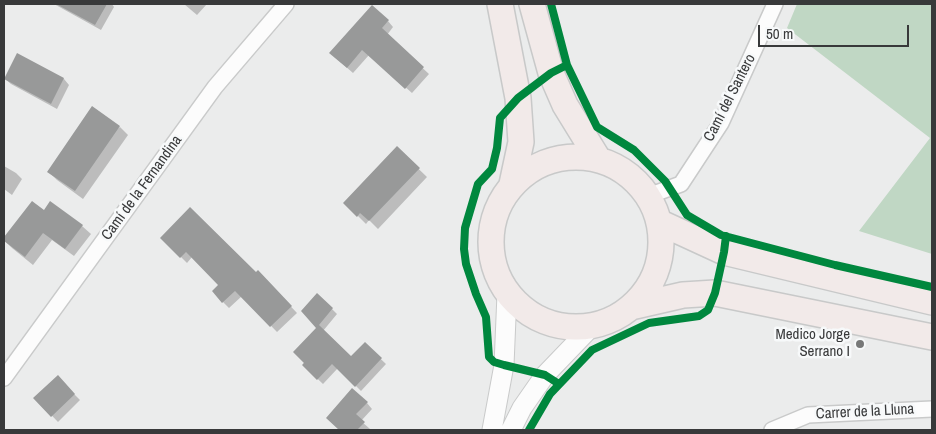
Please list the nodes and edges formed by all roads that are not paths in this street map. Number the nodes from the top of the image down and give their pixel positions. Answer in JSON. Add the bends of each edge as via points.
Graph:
{"nodes":[{"id":1,"x":286,"y":4,"type":"edge"},
{"id":2,"x":500,"y":4,"type":"edge"},
{"id":3,"x":532,"y":4,"type":"edge"},
{"id":4,"x":776,"y":4,"type":"edge"},
{"id":5,"x":597,"y":157,"type":"junction"},
{"id":6,"x":512,"y":184,"type":"junction"},
{"id":7,"x":648,"y":196,"type":"junction"},
{"id":8,"x":660,"y":223,"type":"junction"},
{"id":9,"x":507,"y":294,"type":"junction"},
{"id":10,"x":932,"y":302,"type":"edge"},
{"id":11,"x":635,"y":306,"type":"junction"},
{"id":12,"x":593,"y":325,"type":"junction"},
{"id":13,"x":932,"y":337,"type":"edge"},
{"id":14,"x":4,"y":378,"type":"edge"},
{"id":15,"x":932,"y":408,"type":"edge"},
{"id":16,"x":492,"y":430,"type":"edge"},
{"id":17,"x":511,"y":430,"type":"edge"},
{"id":18,"x":772,"y":430,"type":"edge"}],
"edges":[{"from":1,"to":14,"type":"street","name":"Camí de la Fernandina","via":[[215,86]]},
{"from":2,"to":6,"type":"main road","via":[[518,98],[521,142]]},
{"from":3,"to":5,"type":"main road","via":[[551,73],[565,105]]},
{"from":4,"to":7,"type":"street","name":"Camí del Santero","via":[[721,123],[681,184]]},
{"from":5,"to":6,"type":"main road","via":[[574,156],[553,162],[532,170]]},
{"from":5,"to":7,"type":"main road","via":[[625,170]]},
{"from":6,"to":9,"type":"main road","via":[[493,217],[491,242],[493,270]]},
{"from":7,"to":8,"type":"main road"},
{"from":8,"to":10,"type":"main road","via":[[724,252]]},
{"from":8,"to":11,"type":"main road","via":[[658,267],[648,289]]},
{"from":9,"to":12,"type":"main road","via":[[542,322],[561,328]]},
{"from":9,"to":16,"type":"street","via":[[504,365]]},
{"from":11,"to":12,"type":"main road","via":[[609,323]]},
{"from":11,"to":13,"type":"main road","via":[[683,295],[715,293]]},
{"from":12,"to":17,"type":"street","via":[[545,375]]},
{"from":15,"to":18,"type":"street","name":"Carrer de la Lluna","via":[[808,415]]}]}
